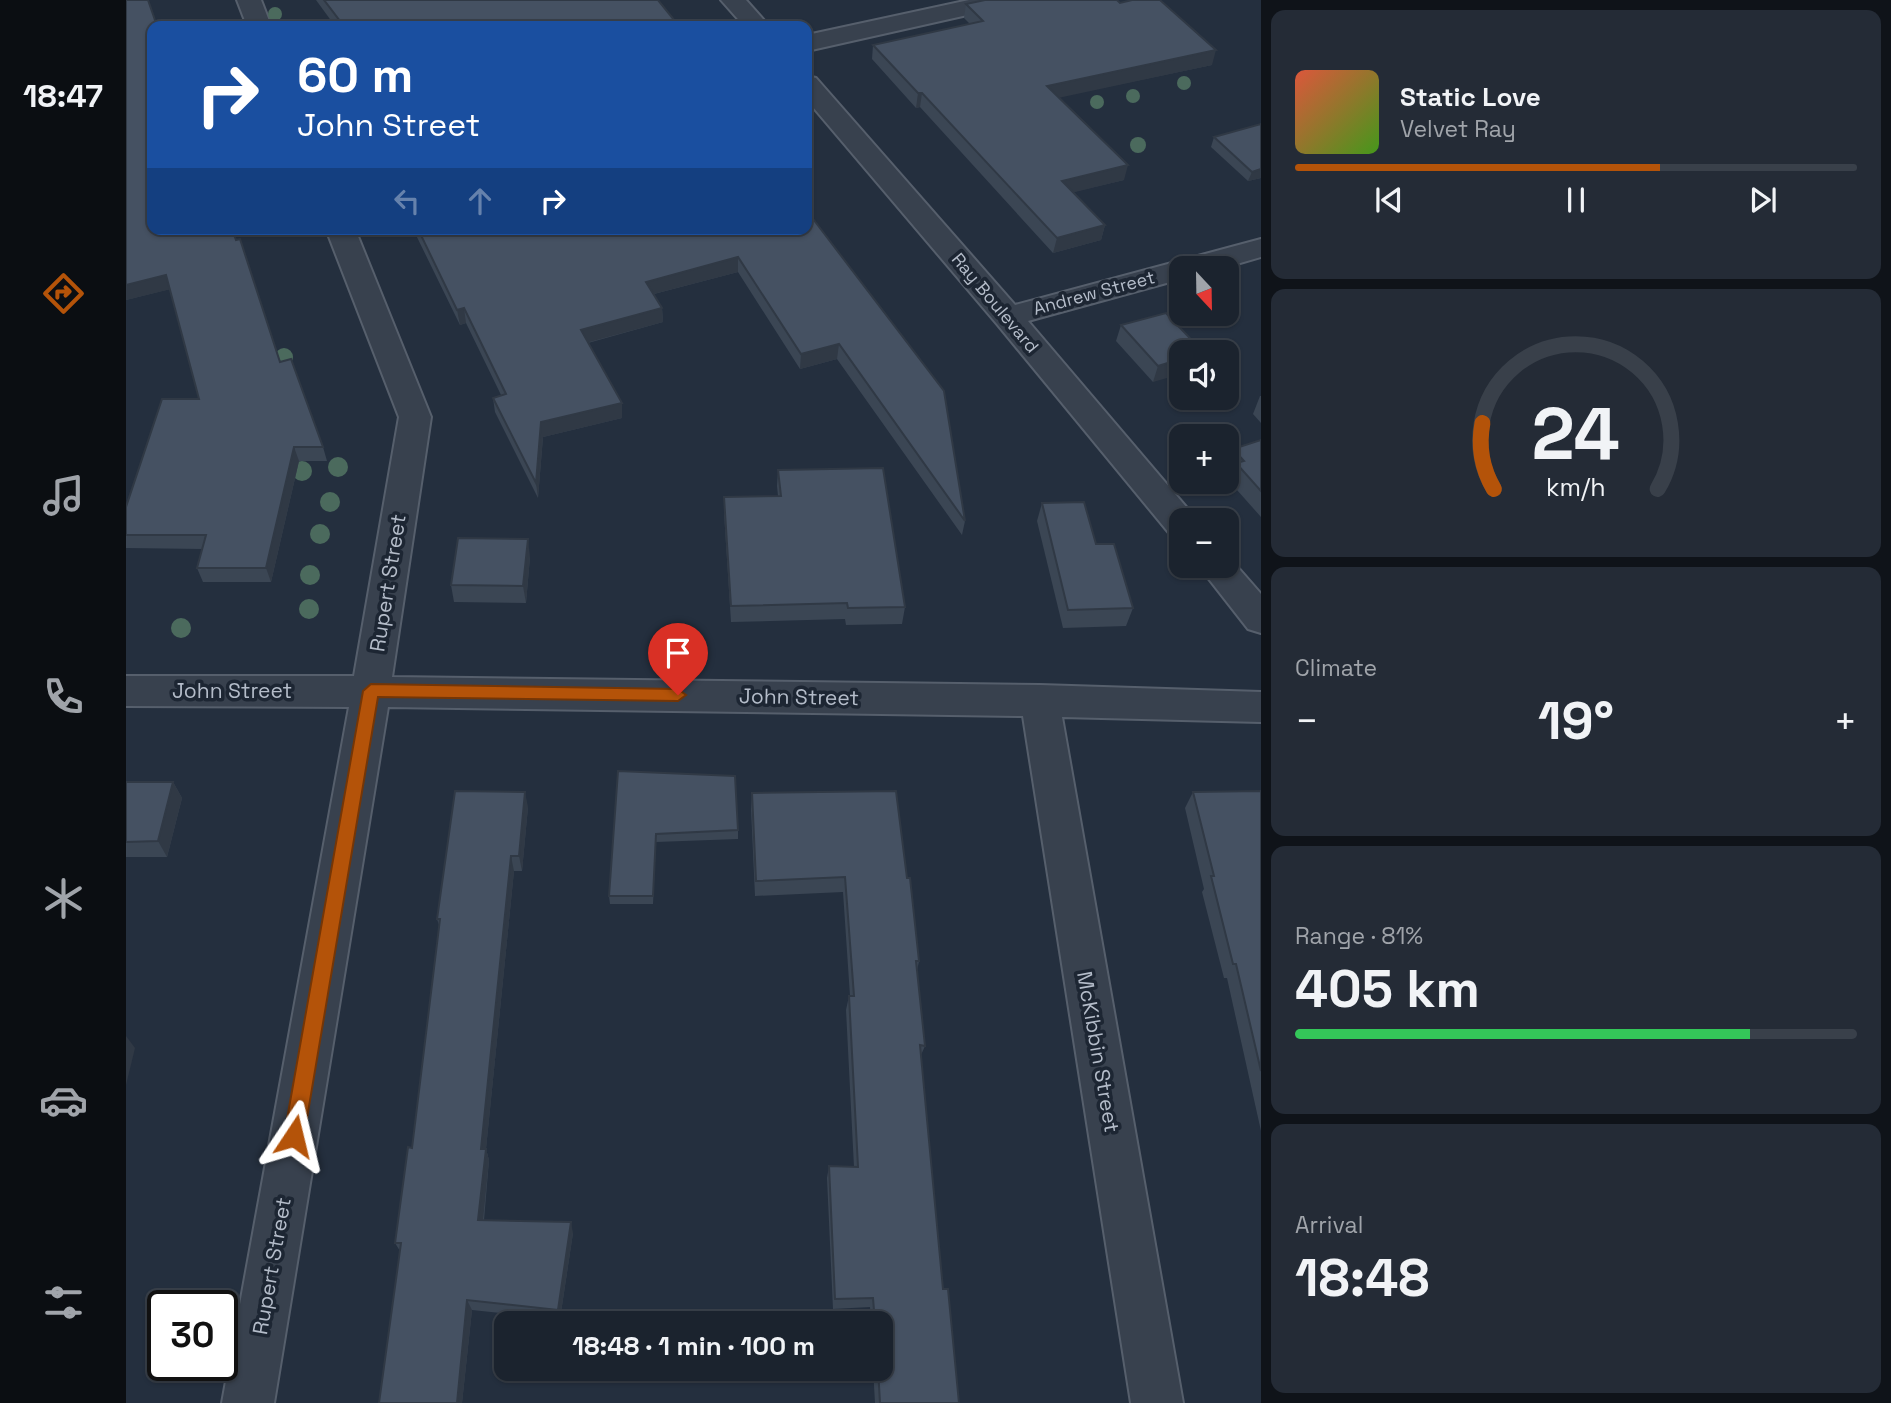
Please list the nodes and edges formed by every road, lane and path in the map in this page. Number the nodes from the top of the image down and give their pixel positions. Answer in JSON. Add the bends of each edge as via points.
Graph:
{"nodes":[{"id":1,"x":248,"y":0,"type":"edge"},
{"id":2,"x":733,"y":0,"type":"edge"},
{"id":3,"x":1003,"y":0,"type":"edge"},
{"id":4,"x":257,"y":21,"type":"edge"},
{"id":5,"x":752,"y":21,"type":"edge"},
{"id":6,"x":812,"y":42,"type":"edge"},
{"id":7,"x":812,"y":90,"type":"edge"},
{"id":8,"x":342,"y":235,"type":"edge"},
{"id":9,"x":1261,"y":248,"type":"edge"},
{"id":10,"x":1232,"y":256,"type":"edge"},
{"id":11,"x":1169,"y":273,"type":"edge"},
{"id":12,"x":1008,"y":317,"type":"junction"},
{"id":13,"x":1169,"y":510,"type":"edge"},
{"id":14,"x":1227,"y":578,"type":"edge"},
{"id":15,"x":1261,"y":620,"type":"edge"},
{"id":16,"x":126,"y":691,"type":"edge"},
{"id":17,"x":371,"y":691,"type":"junction"},
{"id":18,"x":1040,"y":700,"type":"junction"},
{"id":19,"x":1261,"y":707,"type":"edge"},
{"id":20,"x":248,"y":1403,"type":"edge"},
{"id":21,"x":1157,"y":1403,"type":"edge"}],
"edges":[{"from":1,"to":4,"type":"street"},
{"from":2,"to":5,"type":"street"},
{"from":3,"to":6,"type":"street"},
{"from":7,"to":12,"type":"street","name":"Ray Boulevard"},
{"from":8,"to":17,"type":"street","name":"Rupert Street","via":[[415,418]]},
{"from":9,"to":10,"type":"street"},
{"from":11,"to":12,"type":"street","name":"Andrew Street"},
{"from":12,"to":13,"type":"street","name":"Ray Boulevard"},
{"from":14,"to":15,"type":"street"},
{"from":16,"to":17,"type":"street","name":"John Street"},
{"from":17,"to":18,"type":"street","name":"John Street"},
{"from":17,"to":20,"type":"street","name":"Rupert Street"},
{"from":18,"to":19,"type":"street","name":"John Street"},
{"from":18,"to":21,"type":"street","name":"McKibbin Street"}]}
